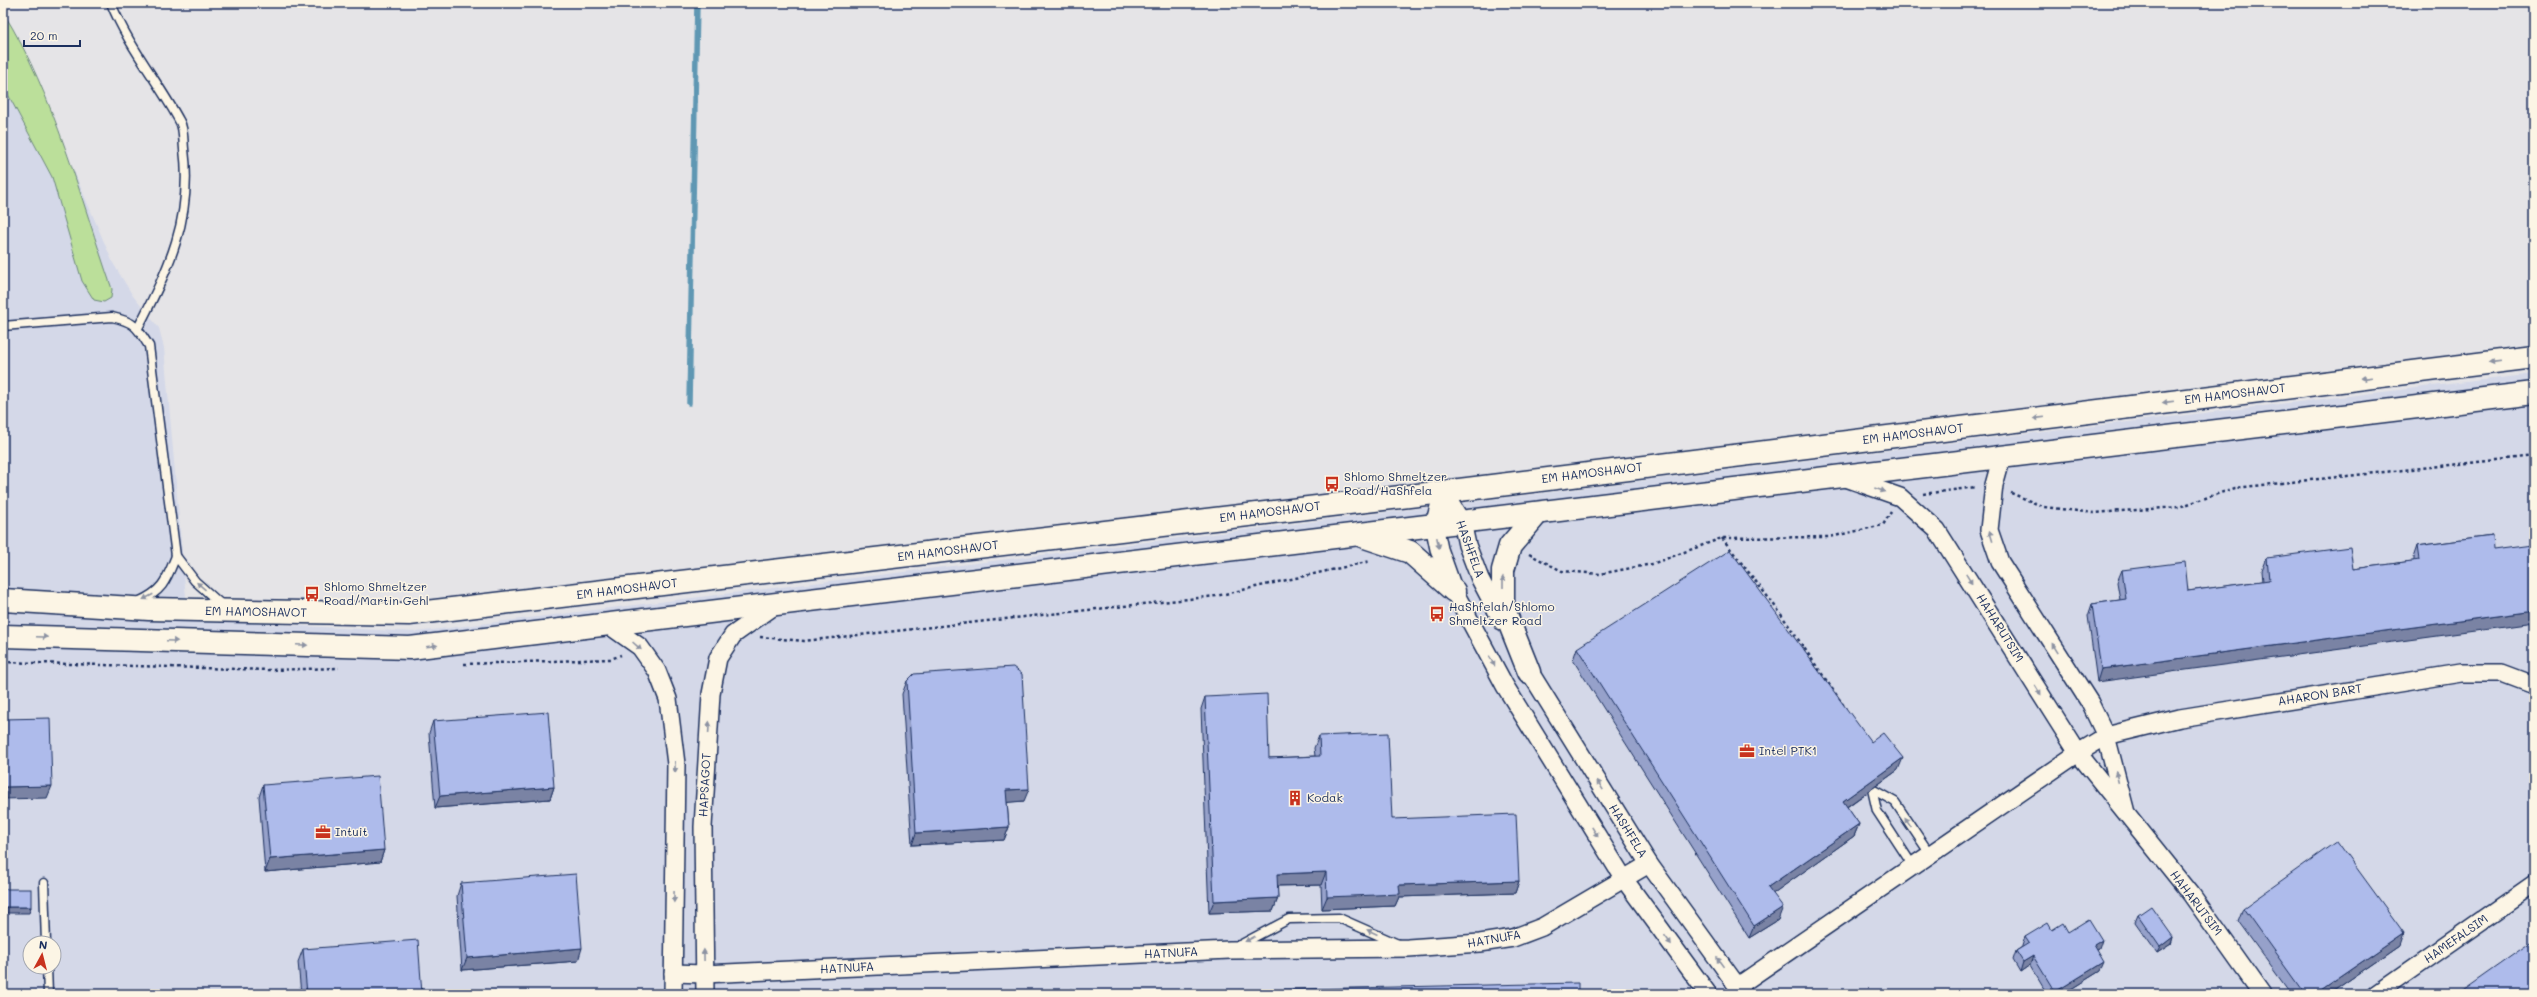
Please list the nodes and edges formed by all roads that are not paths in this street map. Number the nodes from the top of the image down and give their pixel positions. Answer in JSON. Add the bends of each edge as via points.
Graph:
{"nodes":[{"id":1,"x":111,"y":3,"type":"edge"},
{"id":2,"x":3,"y":326,"type":"edge"},
{"id":3,"x":138,"y":328,"type":"junction"},
{"id":4,"x":2534,"y":357,"type":"edge"},
{"id":5,"x":2534,"y":393,"type":"edge"},
{"id":6,"x":2002,"y":456,"type":"junction"},
{"id":7,"x":1843,"y":477,"type":"junction"},
{"id":8,"x":1443,"y":492,"type":"junction"},
{"id":9,"x":1537,"y":514,"type":"junction"},
{"id":10,"x":1462,"y":522,"type":"junction"},
{"id":11,"x":1434,"y":525,"type":"junction"},
{"id":12,"x":1357,"y":534,"type":"junction"},
{"id":13,"x":176,"y":556,"type":"junction"},
{"id":14,"x":1454,"y":591,"type":"junction"},
{"id":15,"x":3,"y":600,"type":"edge"},
{"id":16,"x":778,"y":604,"type":"junction"},
{"id":17,"x":126,"y":607,"type":"junction"},
{"id":18,"x":230,"y":612,"type":"junction"},
{"id":19,"x":606,"y":623,"type":"junction"},
{"id":20,"x":3,"y":636,"type":"edge"},
{"id":21,"x":1529,"y":672,"type":"junction"},
{"id":22,"x":2534,"y":685,"type":"edge"},
{"id":23,"x":2106,"y":736,"type":"junction"},
{"id":24,"x":2078,"y":753,"type":"junction"},
{"id":25,"x":2126,"y":815,"type":"junction"},
{"id":26,"x":1930,"y":854,"type":"junction"},
{"id":27,"x":1649,"y":864,"type":"junction"},
{"id":28,"x":1913,"y":866,"type":"junction"},
{"id":29,"x":1624,"y":879,"type":"junction"},
{"id":30,"x":44,"y":883,"type":"dead end"},
{"id":31,"x":2534,"y":884,"type":"edge"},
{"id":32,"x":46,"y":935,"type":"edge"},
{"id":33,"x":1408,"y":948,"type":"junction"},
{"id":34,"x":1230,"y":950,"type":"junction"},
{"id":35,"x":673,"y":974,"type":"junction"},
{"id":36,"x":704,"y":974,"type":"junction"},
{"id":37,"x":47,"y":975,"type":"edge"},
{"id":38,"x":1740,"y":990,"type":"edge"},
{"id":39,"x":48,"y":994,"type":"edge"},
{"id":40,"x":673,"y":994,"type":"edge"},
{"id":41,"x":704,"y":994,"type":"edge"},
{"id":42,"x":1708,"y":994,"type":"edge"},
{"id":43,"x":2262,"y":994,"type":"edge"},
{"id":44,"x":2377,"y":994,"type":"edge"}],
"edges":[{"from":1,"to":3,"type":"lane","via":[[127,39],[181,123],[186,169],[180,231],[163,279]]},
{"from":2,"to":3,"type":"lane","via":[[112,317],[130,321]]},
{"from":3,"to":13,"type":"lane","via":[[149,346]]},
{"from":4,"to":8,"type":"main road","name":"EM HAMOSHAVOT","one_way":true},
{"from":5,"to":6,"type":"main road"},
{"from":6,"to":7,"type":"main road"},
{"from":23,"to":6,"type":"street","name":"HAHARUTSIM","one_way":true,"via":[[2090,703],[2000,562],[1989,530],[1994,485]]},
{"from":7,"to":9,"type":"main road"},
{"from":7,"to":24,"type":"street","name":"HAHARUTSIM","one_way":true,"via":[[1900,497],[1937,530]]},
{"from":8,"to":10,"type":"street","name":"HASHFELA"},
{"from":8,"to":11,"type":"street","name":"HASHFELA"},
{"from":8,"to":18,"type":"main road","name":"EM HAMOSHAVOT","via":[[409,614]]},
{"from":9,"to":10,"type":"main road"},
{"from":21,"to":9,"type":"main road","one_way":true,"via":[[1503,607],[1504,570],[1510,546]]},
{"from":10,"to":11,"type":"main road"},
{"from":10,"to":21,"type":"street","name":"HASHFELA","via":[[1467,545],[1480,579]]},
{"from":11,"to":12,"type":"main road"},
{"from":11,"to":14,"type":"street","name":"HASHFELA","one_way":true,"via":[[1439,549]]},
{"from":12,"to":14,"type":"main road","via":[[1410,552]]},
{"from":12,"to":16,"type":"main road"},
{"from":13,"to":17,"type":"lane","one_way":true,"via":[[166,583],[153,596]]},
{"from":18,"to":13,"type":"lane","one_way":true,"via":[[195,581]]},
{"from":14,"to":29,"type":"street","name":"HASHFELA","one_way":true,"via":[[1505,686]]},
{"from":15,"to":17,"type":"main road","name":"EM HAMOSHAVOT"},
{"from":16,"to":19,"type":"main road"},
{"from":36,"to":16,"type":"street","name":"HAPSAGOT","one_way":true,"via":[[702,827],[711,694],[718,658],[734,635]]},
{"from":17,"to":18,"type":"main road","name":"EM HAMOSHAVOT"},
{"from":20,"to":19,"type":"main road","one_way":true,"via":[[410,648]]},
{"from":19,"to":35,"type":"street","one_way":true,"via":[[640,648],[657,671],[668,699],[676,764]]},
{"from":27,"to":21,"type":"street","name":"HASHFELA","one_way":true},
{"from":22,"to":23,"type":"street","name":"AHARON BART","via":[[2502,673],[2461,672],[2180,718]]},
{"from":23,"to":24,"type":"street","name":"AHARON BART"},
{"from":25,"to":23,"type":"street","name":"HAHARUTSIM","one_way":true},
{"from":24,"to":25,"type":"street","name":"HAHARUTSIM"},
{"from":24,"to":26,"type":"street","name":"AHARON BART"},
{"from":25,"to":43,"type":"street","name":"HAHARUTSIM","via":[[2191,894]]},
{"from":26,"to":28,"type":"street","name":"AHARON BART"},
{"from":26,"to":28,"type":"lane","one_way":true,"via":[[1895,802],[1872,789],[1877,811]]},
{"from":27,"to":29,"type":"street","name":"HATNUFA"},
{"from":38,"to":27,"type":"street","name":"HASHFELA","one_way":true},
{"from":28,"to":38,"type":"street","name":"AHARON BART"},
{"from":29,"to":33,"type":"street","name":"HATNUFA","via":[[1542,927],[1513,938]]},
{"from":29,"to":42,"type":"street","name":"HASHFELA","one_way":true},
{"from":30,"to":32,"type":"lane"},
{"from":31,"to":44,"type":"street","name":"HAMEFALSIM"},
{"from":33,"to":34,"type":"street","name":"HATNUFA"},
{"from":33,"to":34,"type":"lane","one_way":true,"via":[[1339,918],[1288,919]]},
{"from":34,"to":36,"type":"street","name":"HATNUFA"},
{"from":35,"to":36,"type":"street","name":"HATNUFA"},
{"from":35,"to":40,"type":"street"},
{"from":36,"to":41,"type":"street","name":"HAPSAGOT"},
{"from":37,"to":39,"type":"lane"}]}
